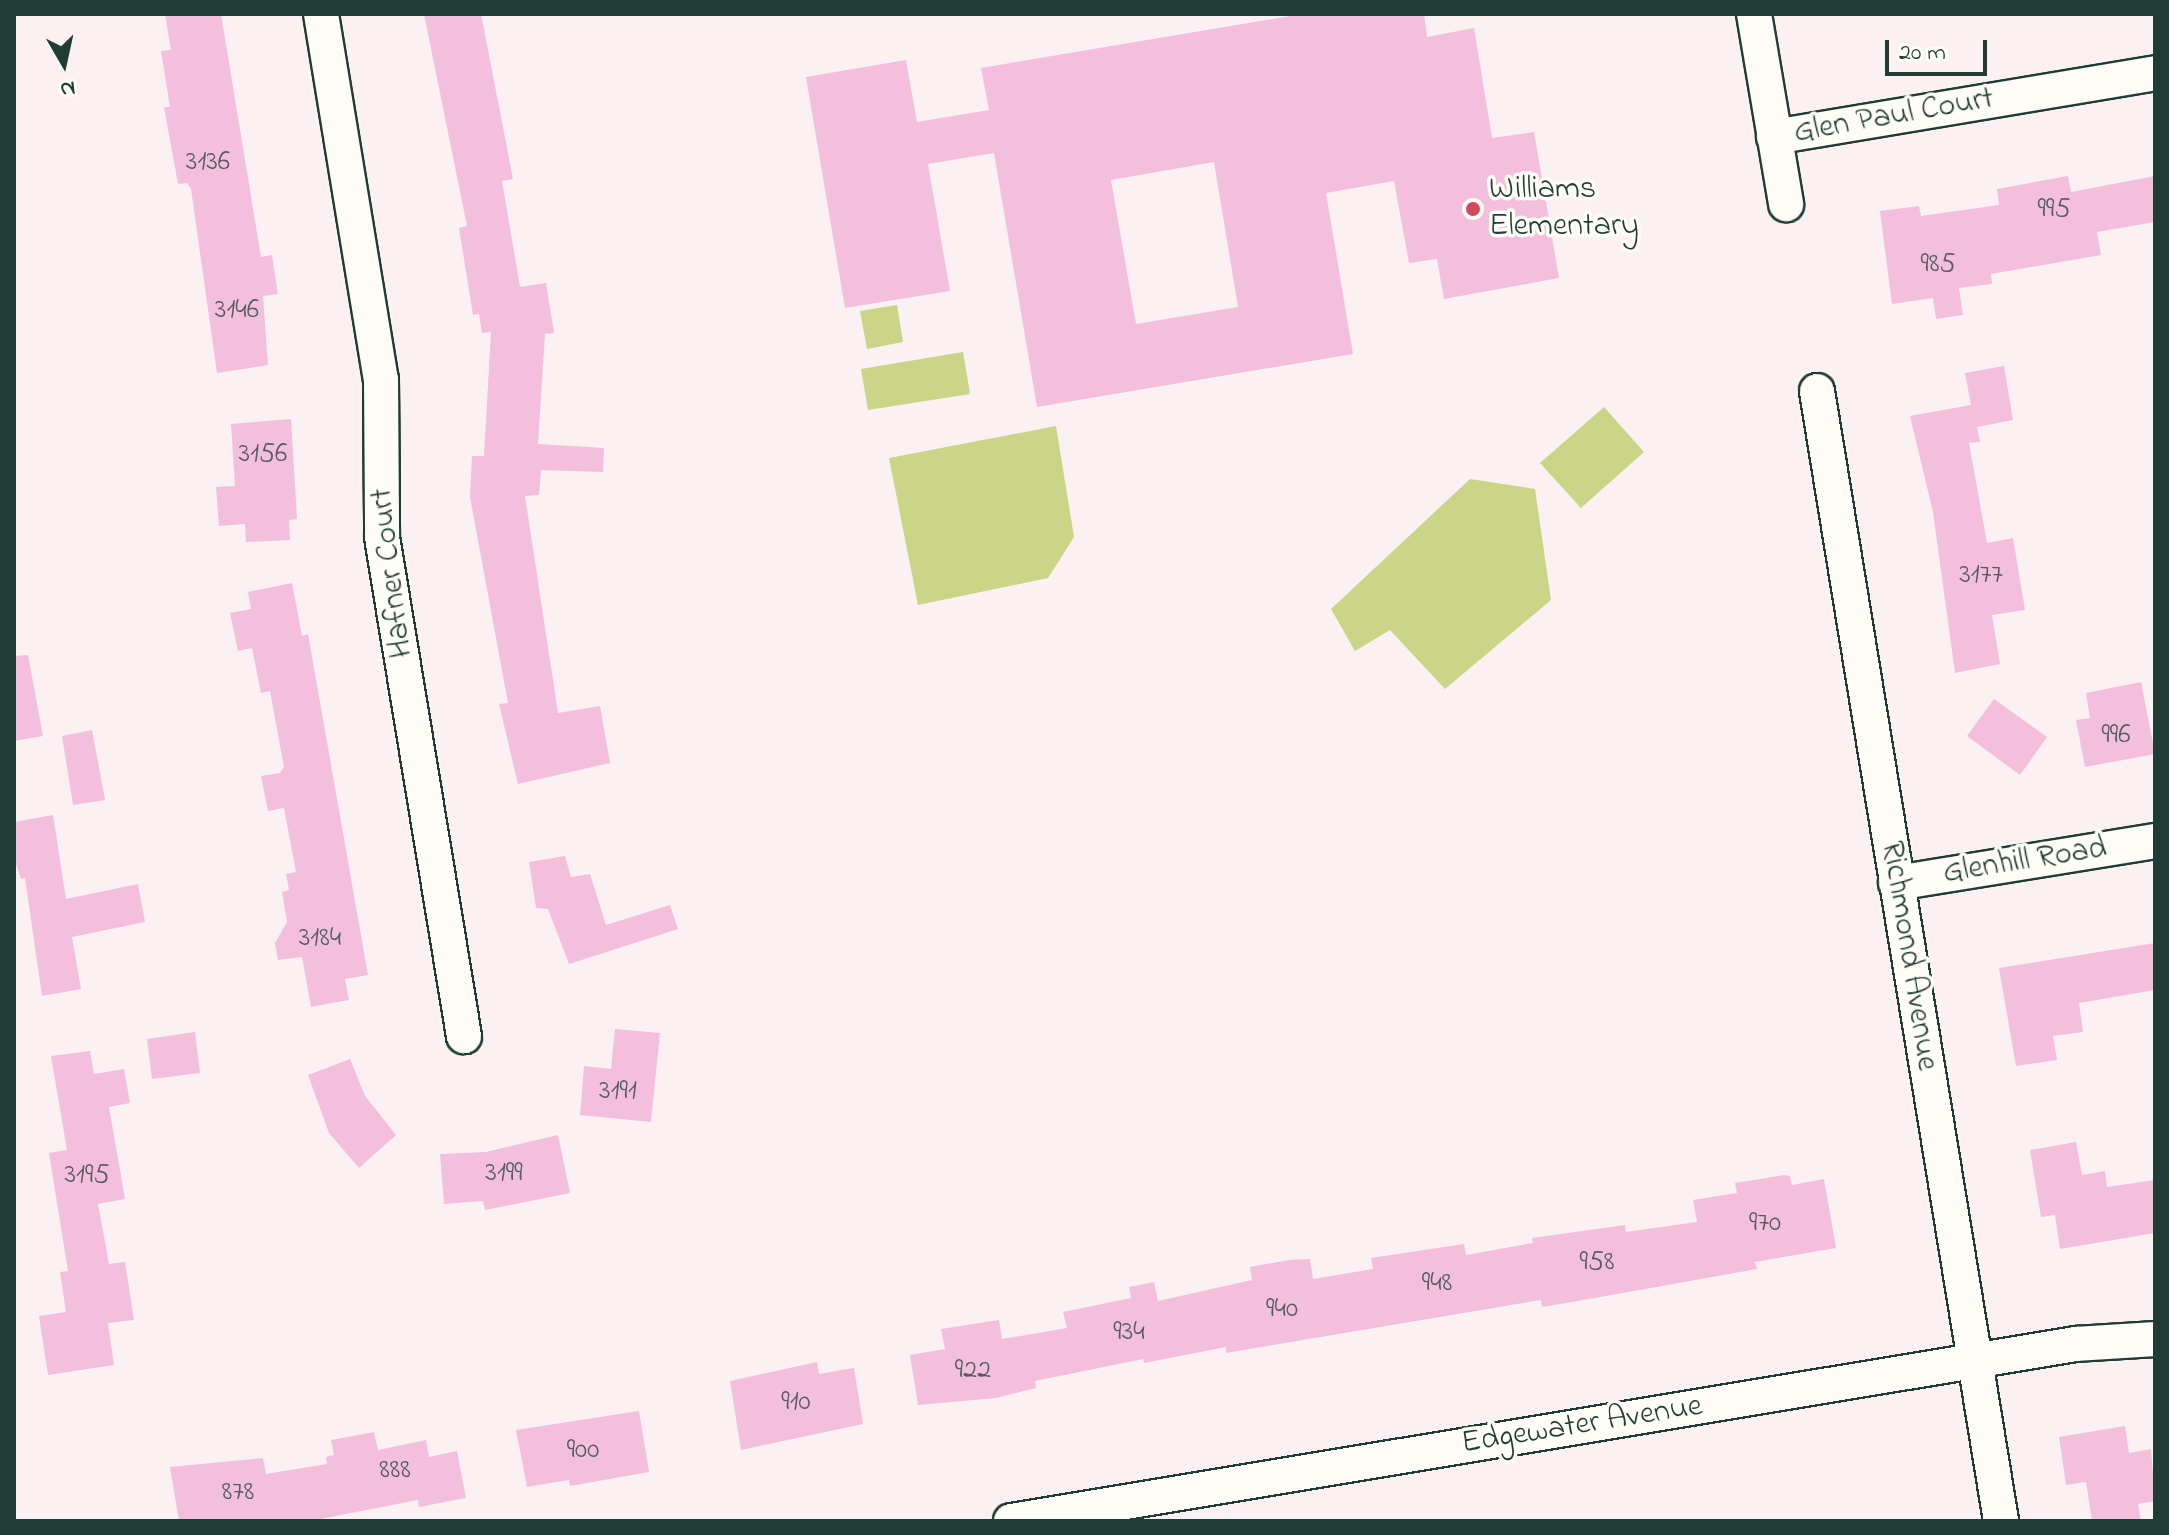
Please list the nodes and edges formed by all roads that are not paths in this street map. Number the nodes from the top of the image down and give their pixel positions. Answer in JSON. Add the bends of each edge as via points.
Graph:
{"nodes":[{"id":1,"x":321,"y":14,"type":"edge"},
{"id":2,"x":1754,"y":14,"type":"edge"},
{"id":3,"x":2155,"y":73,"type":"edge"},
{"id":4,"x":1774,"y":137,"type":"junction"},
{"id":5,"x":1786,"y":204,"type":"dead end"},
{"id":6,"x":1817,"y":391,"type":"dead end"},
{"id":7,"x":2155,"y":841,"type":"edge"},
{"id":8,"x":1896,"y":883,"type":"junction"},
{"id":9,"x":464,"y":1036,"type":"dead end"},
{"id":10,"x":2155,"y":1339,"type":"edge"},
{"id":11,"x":1975,"y":1361,"type":"junction"},
{"id":12,"x":1011,"y":1521,"type":"edge"},
{"id":13,"x":2001,"y":1521,"type":"edge"}],
"edges":[{"from":1,"to":9,"type":"street","name":"Hafner Court","via":[[381,379],[382,537]]},
{"from":2,"to":4,"type":"street"},
{"from":3,"to":4,"type":"street","name":"Glen Paul Court"},
{"from":4,"to":5,"type":"street"},
{"from":6,"to":8,"type":"street","name":"Richmond Avenue"},
{"from":7,"to":8,"type":"street","name":"Glenhill Road"},
{"from":8,"to":11,"type":"street","name":"Richmond Avenue"},
{"from":10,"to":11,"type":"street","name":"Edgewater Avenue","via":[[2076,1344]]},
{"from":11,"to":12,"type":"street","name":"Edgewater Avenue"},
{"from":11,"to":13,"type":"street","name":"Richmond Avenue"}]}
